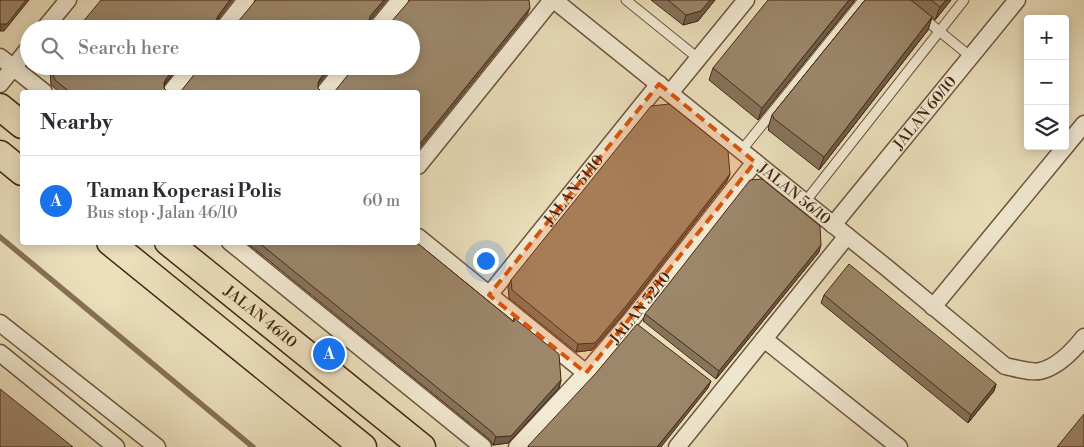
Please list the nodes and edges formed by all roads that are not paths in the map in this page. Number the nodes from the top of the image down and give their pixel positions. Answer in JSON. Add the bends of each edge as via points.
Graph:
{"nodes":[{"id":1,"x":68,"y":0,"type":"edge"},
{"id":2,"x":246,"y":0,"type":"edge"},
{"id":3,"x":400,"y":0,"type":"edge"},
{"id":4,"x":553,"y":0,"type":"edge"},
{"id":5,"x":626,"y":0,"type":"edge"},
{"id":6,"x":746,"y":0,"type":"edge"},
{"id":7,"x":863,"y":0,"type":"edge"},
{"id":8,"x":964,"y":0,"type":"edge"},
{"id":9,"x":1017,"y":0,"type":"edge"},
{"id":10,"x":916,"y":12,"type":"edge"},
{"id":11,"x":51,"y":20,"type":"edge"},
{"id":12,"x":230,"y":20,"type":"edge"},
{"id":13,"x":383,"y":20,"type":"edge"},
{"id":14,"x":940,"y":31,"type":"junction"},
{"id":15,"x":0,"y":57,"type":"edge"},
{"id":16,"x":971,"y":57,"type":"junction"},
{"id":17,"x":20,"y":59,"type":"edge"},
{"id":18,"x":699,"y":59,"type":"junction"},
{"id":19,"x":13,"y":68,"type":"junction"},
{"id":20,"x":20,"y":73,"type":"edge"},
{"id":21,"x":22,"y":75,"type":"edge"},
{"id":22,"x":185,"y":75,"type":"edge"},
{"id":23,"x":339,"y":75,"type":"edge"},
{"id":24,"x":0,"y":84,"type":"edge"},
{"id":25,"x":665,"y":89,"type":"junction"},
{"id":26,"x":41,"y":90,"type":"edge"},
{"id":27,"x":173,"y":90,"type":"edge"},
{"id":28,"x":327,"y":90,"type":"edge"},
{"id":29,"x":0,"y":107,"type":"edge"},
{"id":30,"x":20,"y":123,"type":"edge"},
{"id":31,"x":1084,"y":124,"type":"edge"},
{"id":32,"x":742,"y":151,"type":"junction"},
{"id":33,"x":0,"y":154,"type":"edge"},
{"id":34,"x":755,"y":162,"type":"junction"},
{"id":35,"x":420,"y":164,"type":"edge"},
{"id":36,"x":20,"y":170,"type":"edge"},
{"id":37,"x":805,"y":202,"type":"junction"},
{"id":38,"x":833,"y":225,"type":"junction"},
{"id":39,"x":847,"y":236,"type":"junction"},
{"id":40,"x":420,"y":240,"type":"edge"},
{"id":41,"x":114,"y":245,"type":"edge"},
{"id":42,"x":172,"y":245,"type":"edge"},
{"id":43,"x":234,"y":245,"type":"edge"},
{"id":44,"x":489,"y":295,"type":"junction"},
{"id":45,"x":933,"y":307,"type":"junction"},
{"id":46,"x":0,"y":323,"type":"edge"},
{"id":47,"x":1084,"y":337,"type":"edge"},
{"id":48,"x":764,"y":339,"type":"junction"},
{"id":49,"x":0,"y":353,"type":"edge"},
{"id":50,"x":586,"y":373,"type":"junction"},
{"id":51,"x":680,"y":446,"type":"edge"},
{"id":52,"x":116,"y":447,"type":"edge"},
{"id":53,"x":157,"y":447,"type":"edge"},
{"id":54,"x":364,"y":447,"type":"edge"},
{"id":55,"x":422,"y":447,"type":"edge"},
{"id":56,"x":483,"y":447,"type":"edge"},
{"id":57,"x":517,"y":447,"type":"edge"},
{"id":58,"x":899,"y":447,"type":"edge"}],
"edges":[{"from":1,"to":11,"type":"street"},
{"from":2,"to":12,"type":"street"},
{"from":3,"to":13,"type":"street"},
{"from":4,"to":25,"type":"street","name":"JALAN 56/10"},
{"from":4,"to":35,"type":"street"},
{"from":5,"to":18,"type":"lane"},
{"from":6,"to":18,"type":"street","name":"JALAN 51/10"},
{"from":7,"to":32,"type":"lane"},
{"from":8,"to":14,"type":"lane"},
{"from":9,"to":16,"type":"street","name":"JALAN 60/10"},
{"from":10,"to":14,"type":"lane"},
{"from":14,"to":16,"type":"lane"},
{"from":14,"to":37,"type":"lane"},
{"from":15,"to":19,"type":"street"},
{"from":16,"to":38,"type":"street","name":"JALAN 60/10"},
{"from":17,"to":19,"type":"street"},
{"from":18,"to":25,"type":"street","name":"JALAN 51/10"},
{"from":19,"to":20,"type":"street"},
{"from":19,"to":24,"type":"street"},
{"from":21,"to":26,"type":"street"},
{"from":22,"to":27,"type":"street"},
{"from":23,"to":28,"type":"street"},
{"from":25,"to":32,"type":"street","name":"JALAN 56/10"},
{"from":25,"to":44,"type":"street","name":"JALAN 51/10"},
{"from":29,"to":30,"type":"main road"},
{"from":31,"to":45,"type":"street"},
{"from":32,"to":34,"type":"street","name":"JALAN 56/10"},
{"from":33,"to":36,"type":"main road"},
{"from":34,"to":37,"type":"street","name":"JALAN 56/10"},
{"from":34,"to":50,"type":"street","name":"JALAN 52/10","via":[[635,323]]},
{"from":37,"to":38,"type":"street","name":"JALAN 56/10"},
{"from":38,"to":39,"type":"street","name":"JALAN 56/10"},
{"from":39,"to":45,"type":"street","name":"JALAN 56/10"},
{"from":39,"to":48,"type":"street"},
{"from":40,"to":44,"type":"street"},
{"from":41,"to":54,"type":"main road"},
{"from":42,"to":55,"type":"main road","name":"JALAN 46/10"},
{"from":43,"to":56,"type":"street"},
{"from":44,"to":50,"type":"street"},
{"from":45,"to":47,"type":"street","name":"JALAN 56/10","via":[[1004,366],[1026,371],[1040,371],[1058,363]]},
{"from":46,"to":53,"type":"street"},
{"from":48,"to":51,"type":"street","via":[[719,388]]},
{"from":48,"to":58,"type":"street"},
{"from":49,"to":52,"type":"street"},
{"from":50,"to":57,"type":"street","name":"JALAN 52/10"}]}
